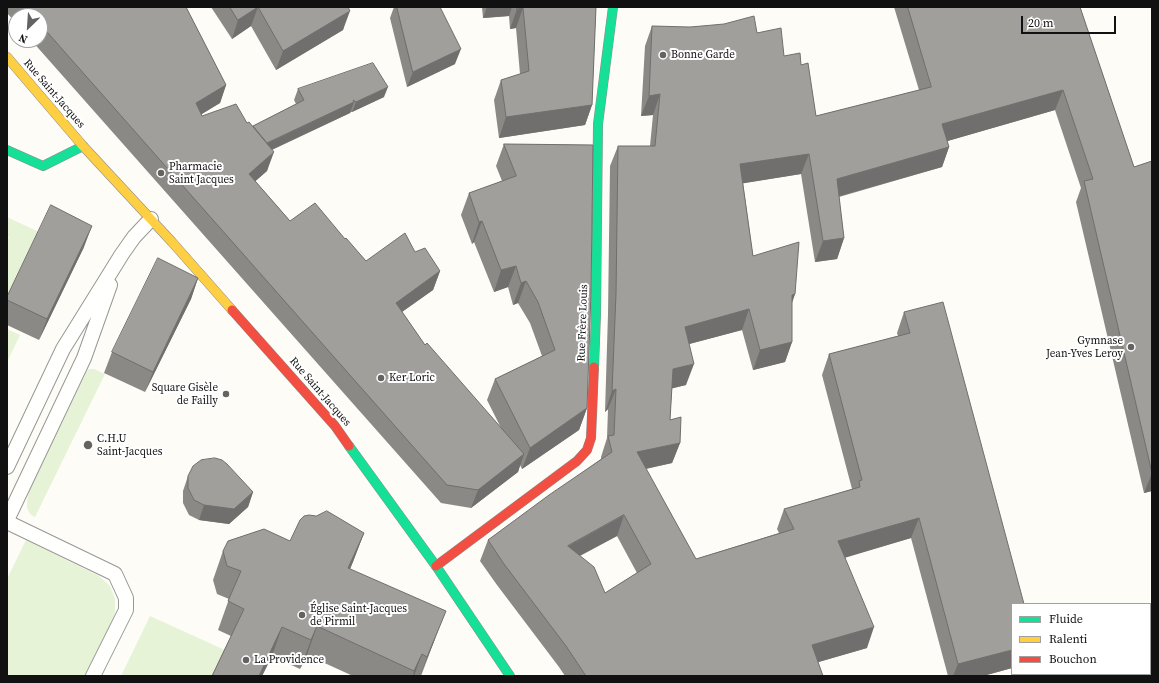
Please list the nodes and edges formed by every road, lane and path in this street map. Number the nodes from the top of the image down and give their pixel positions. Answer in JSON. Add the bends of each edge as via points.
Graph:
{"nodes":[{"id":1,"x":614,"y":7,"type":"edge"},
{"id":2,"x":7,"y":57,"type":"edge"},
{"id":3,"x":84,"y":146,"type":"junction"},
{"id":4,"x":7,"y":150,"type":"edge"},
{"id":5,"x":151,"y":220,"type":"junction"},
{"id":6,"x":117,"y":264,"type":"junction"},
{"id":7,"x":7,"y":467,"type":"edge"},
{"id":8,"x":7,"y":521,"type":"edge"},
{"id":9,"x":436,"y":566,"type":"junction"},
{"id":10,"x":93,"y":676,"type":"edge"},
{"id":11,"x":510,"y":676,"type":"edge"}],
"edges":[{"from":1,"to":9,"type":"main road","name":"Rue Frère Louis","via":[[598,124],[596,314],[591,438],[587,450],[577,461]]},
{"from":2,"to":3,"type":"main road","name":"Rue Saint-Jacques"},
{"from":3,"to":4,"type":"main road","name":"Rue Saint-Jacques","via":[[42,166]]},
{"from":3,"to":5,"type":"main road","name":"Rue Saint-Jacques"},
{"from":5,"to":6,"type":"lane","via":[[134,237]]},
{"from":5,"to":9,"type":"main road","name":"Rue Saint-Jacques","via":[[335,426]]},
{"from":6,"to":7,"type":"lane","via":[[63,349]]},
{"from":6,"to":8,"type":"lane","via":[[84,358]]},
{"from":8,"to":10,"type":"lane","via":[[115,574],[126,598],[126,610]]},
{"from":9,"to":11,"type":"main road","name":"Rue Saint-Jacques"}]}
